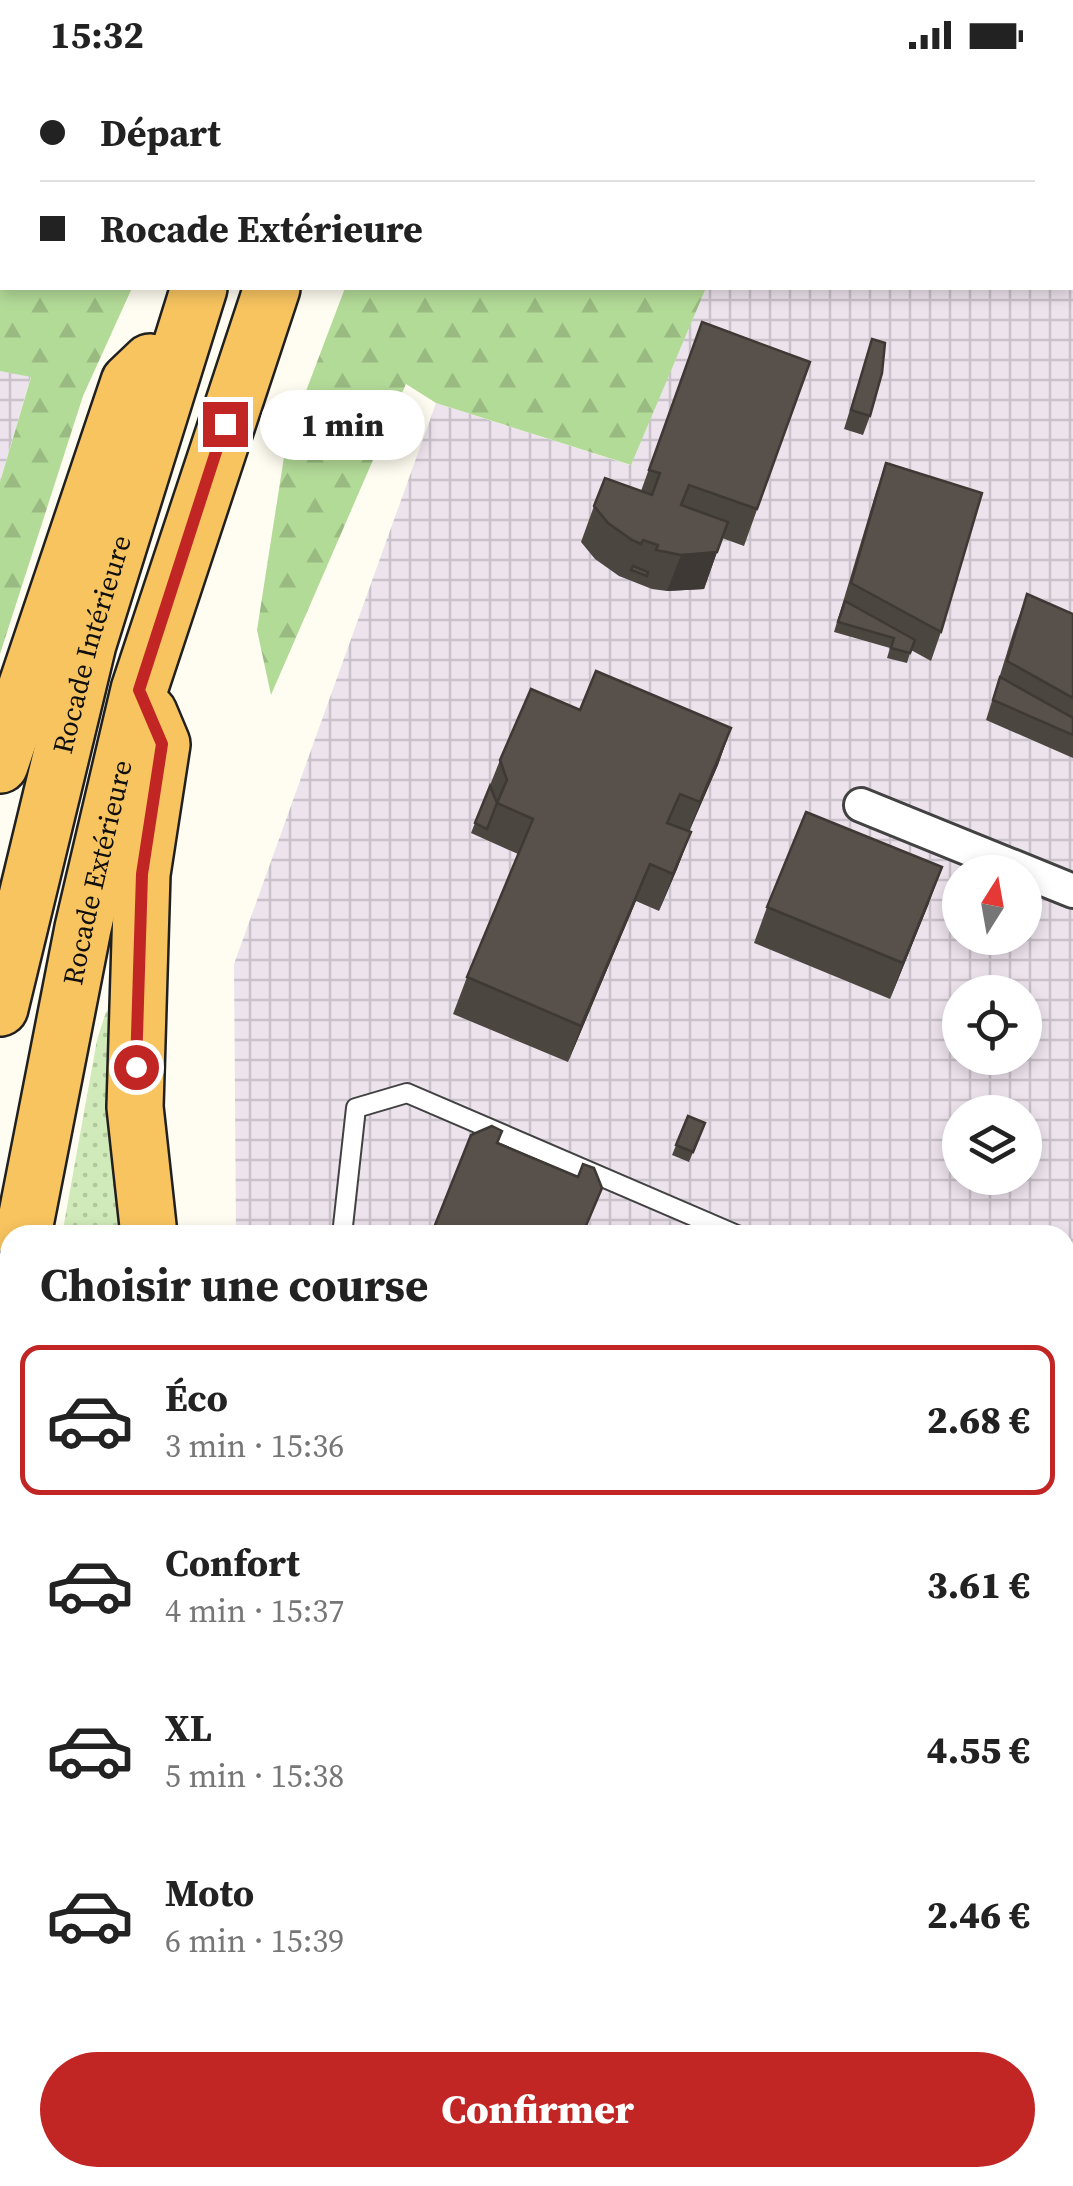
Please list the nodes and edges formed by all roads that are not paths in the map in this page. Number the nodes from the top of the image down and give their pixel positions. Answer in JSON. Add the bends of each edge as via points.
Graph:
{"nodes":[{"id":1,"x":271,"y":290,"type":"edge"},
{"id":2,"x":192,"y":308,"type":"edge"},
{"id":3,"x":139,"y":690,"type":"junction"},
{"id":4,"x":0,"y":764,"type":"edge"},
{"id":5,"x":861,"y":805,"type":"dead end"},
{"id":6,"x":1073,"y":891,"type":"edge"},
{"id":7,"x":0,"y":1008,"type":"edge"},
{"id":8,"x":25,"y":1225,"type":"edge"},
{"id":9,"x":148,"y":1225,"type":"edge"},
{"id":10,"x":343,"y":1225,"type":"edge"},
{"id":11,"x":714,"y":1225,"type":"edge"}],
"edges":[{"from":1,"to":3,"type":"highway","name":"Rocade Extérieure"},
{"from":2,"to":4,"type":"highway","via":[[130,382]]},
{"from":2,"to":7,"type":"highway","name":"Rocade Intérieure","via":[[88,644]]},
{"from":3,"to":8,"type":"highway","name":"Rocade Extérieure","via":[[82,928]]},
{"from":3,"to":9,"type":"highway","via":[[162,744],[142,874],[137,984],[134,1107]]},
{"from":5,"to":6,"type":"street"},
{"from":10,"to":11,"type":"lane","via":[[356,1108],[407,1093]]}]}
